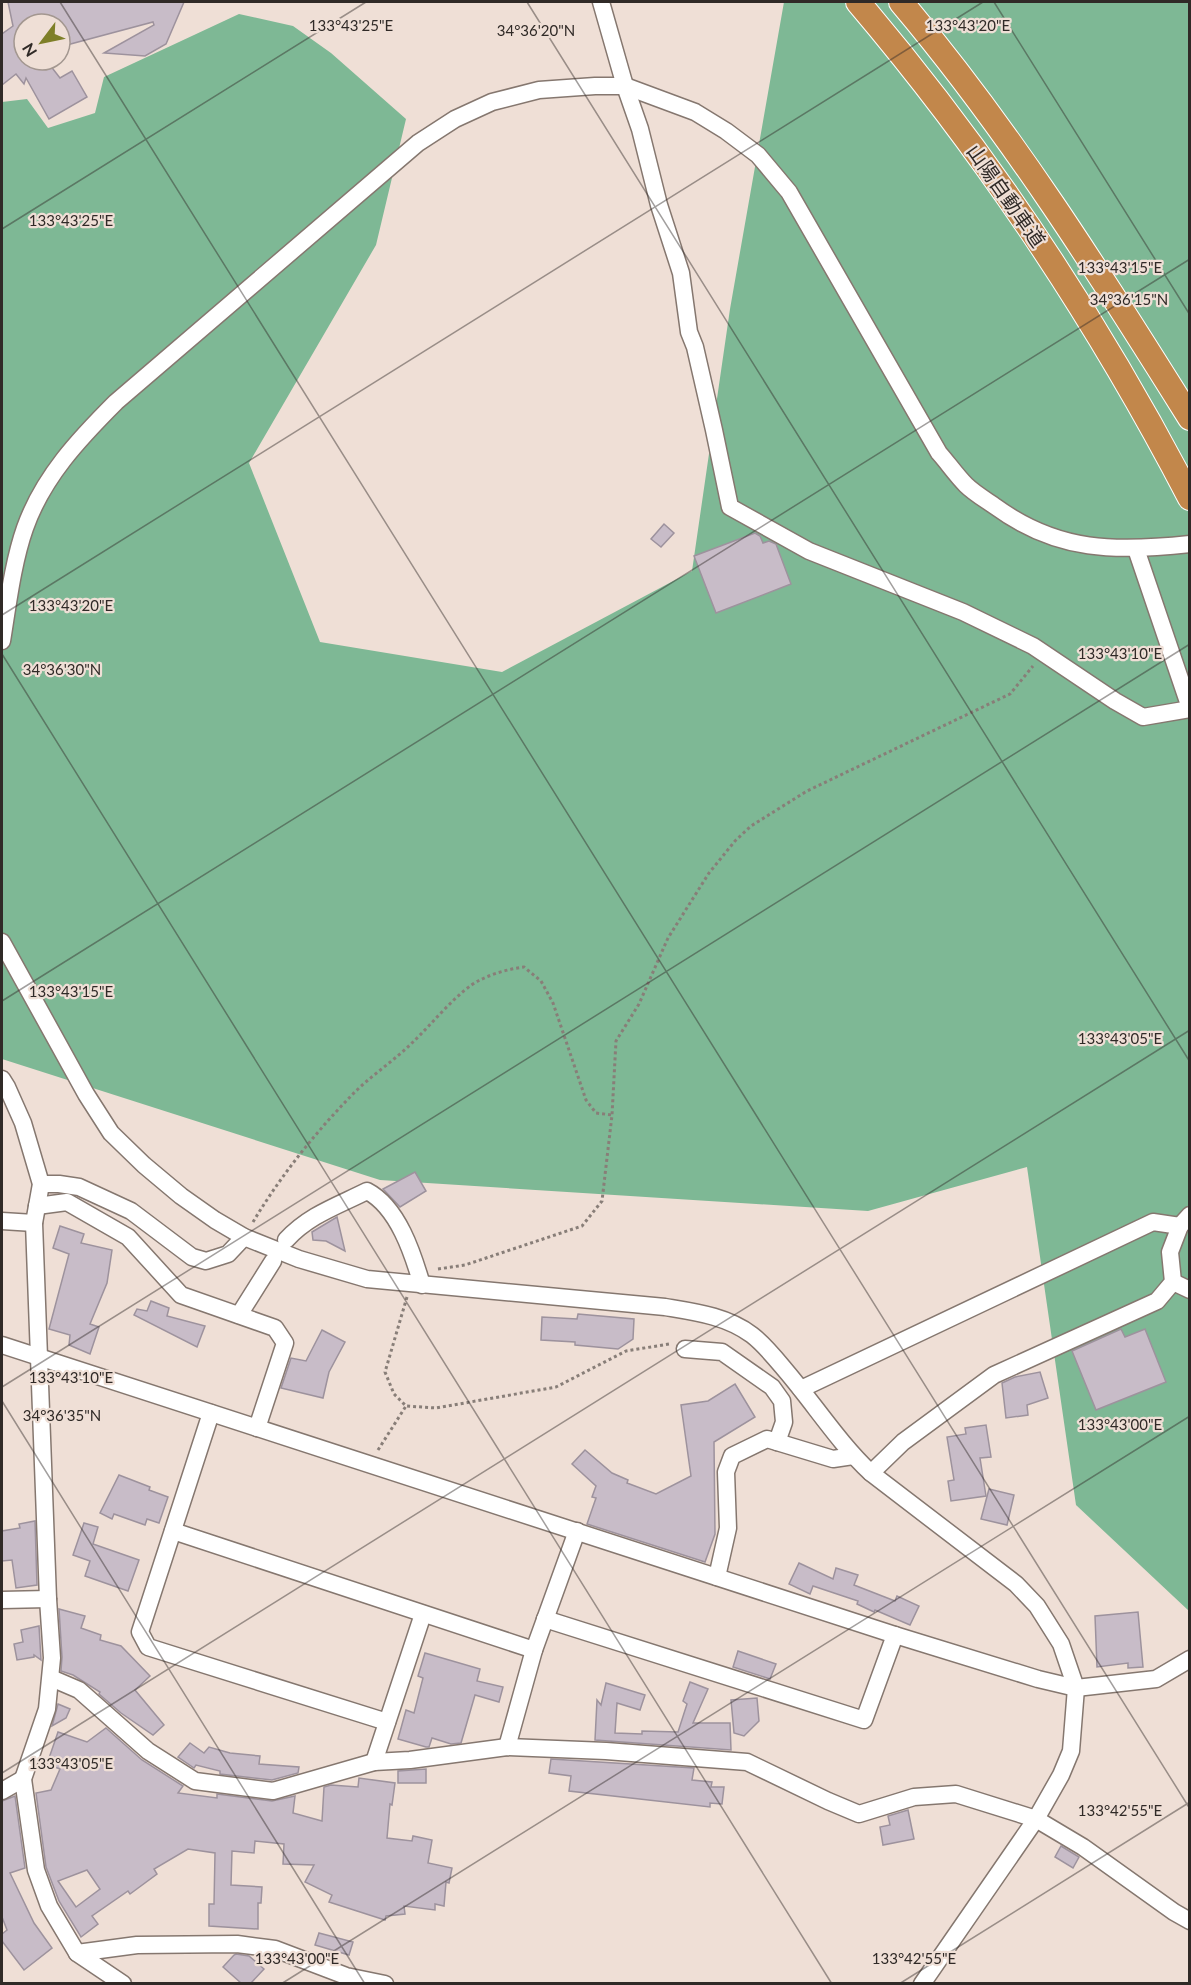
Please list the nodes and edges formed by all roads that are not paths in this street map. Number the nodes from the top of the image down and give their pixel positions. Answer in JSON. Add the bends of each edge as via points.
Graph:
{"nodes":[{"id":1,"x":601,"y":2,"type":"edge"},
{"id":2,"x":858,"y":2,"type":"edge"},
{"id":3,"x":901,"y":2,"type":"edge"},
{"id":4,"x":625,"y":86,"type":"junction"},
{"id":5,"x":1190,"y":418,"type":"edge"},
{"id":6,"x":1190,"y":498,"type":"edge"},
{"id":7,"x":1190,"y":544,"type":"edge"},
{"id":8,"x":1140,"y":549,"type":"junction"},
{"id":9,"x":2,"y":640,"type":"edge"},
{"id":10,"x":1190,"y":709,"type":"edge"},
{"id":11,"x":2,"y":942,"type":"edge"},
{"id":12,"x":2,"y":1079,"type":"edge"},
{"id":13,"x":41,"y":1184,"type":"junction"},
{"id":14,"x":37,"y":1206,"type":"junction"},
{"id":15,"x":1185,"y":1220,"type":"edge"},
{"id":16,"x":2,"y":1221,"type":"edge"},
{"id":17,"x":34,"y":1222,"type":"junction"},
{"id":18,"x":244,"y":1237,"type":"junction"},
{"id":19,"x":286,"y":1240,"type":"dead end"},
{"id":20,"x":273,"y":1261,"type":"dead end"},
{"id":21,"x":1173,"y":1282,"type":"junction"},
{"id":22,"x":417,"y":1284,"type":"junction"},
{"id":23,"x":1190,"y":1290,"type":"edge"},
{"id":24,"x":239,"y":1315,"type":"junction"},
{"id":25,"x":2,"y":1345,"type":"edge"},
{"id":26,"x":685,"y":1348,"type":"road end"},
{"id":27,"x":40,"y":1358,"type":"junction"},
{"id":28,"x":801,"y":1389,"type":"junction"},
{"id":29,"x":211,"y":1413,"type":"junction"},
{"id":30,"x":257,"y":1428,"type":"junction"},
{"id":31,"x":777,"y":1442,"type":"junction"},
{"id":32,"x":853,"y":1456,"type":"junction"},
{"id":33,"x":871,"y":1473,"type":"junction"},
{"id":34,"x":173,"y":1531,"type":"junction"},
{"id":35,"x":577,"y":1531,"type":"junction"},
{"id":36,"x":717,"y":1577,"type":"junction"},
{"id":37,"x":48,"y":1599,"type":"junction"},
{"id":38,"x":2,"y":1600,"type":"edge"},
{"id":39,"x":423,"y":1614,"type":"junction"},
{"id":40,"x":545,"y":1619,"type":"junction"},
{"id":41,"x":895,"y":1635,"type":"junction"},
{"id":42,"x":534,"y":1650,"type":"junction"},
{"id":43,"x":1190,"y":1659,"type":"edge"},
{"id":44,"x":51,"y":1678,"type":"junction"},
{"id":45,"x":1076,"y":1688,"type":"junction"},
{"id":46,"x":387,"y":1722,"type":"junction"},
{"id":47,"x":507,"y":1747,"type":"junction"},
{"id":48,"x":374,"y":1762,"type":"junction"},
{"id":49,"x":23,"y":1779,"type":"junction"},
{"id":50,"x":2,"y":1791,"type":"edge"},
{"id":51,"x":1036,"y":1819,"type":"junction"},
{"id":52,"x":1190,"y":1921,"type":"edge"},
{"id":53,"x":77,"y":1953,"type":"junction"},
{"id":54,"x":123,"y":1983,"type":"edge"},
{"id":55,"x":386,"y":1983,"type":"edge"},
{"id":56,"x":922,"y":1983,"type":"edge"}],
"edges":[{"from":1,"to":4,"type":"street"},
{"from":2,"to":6,"type":"highway","name":"山陽自動車道","via":[[982,159],[1062,278]]},
{"from":3,"to":5,"type":"highway","name":"山陽自動車道","via":[[1009,140],[1099,272]]},
{"from":4,"to":8,"type":"street","via":[[695,112],[758,155],[789,192],[939,453],[967,486],[1005,514],[1052,538],[1095,548]]},
{"from":4,"to":9,"type":"street","via":[[540,90],[492,102],[455,119],[418,143],[117,402],[58,465],[39,499],[25,528]]},
{"from":4,"to":10,"type":"street","via":[[681,273],[689,332],[730,507],[809,551],[963,612],[1033,646],[1143,717]]},
{"from":7,"to":8,"type":"street"},
{"from":8,"to":10,"type":"street"},
{"from":11,"to":18,"type":"street","via":[[111,1133],[181,1196]]},
{"from":12,"to":13,"type":"street","via":[[24,1123]]},
{"from":13,"to":14,"type":"street"},
{"from":13,"to":18,"type":"street","via":[[79,1187],[131,1211],[192,1257],[206,1261],[228,1254]]},
{"from":14,"to":17,"type":"street"},
{"from":14,"to":24,"type":"street","via":[[67,1202],[128,1237],[181,1295]]},
{"from":15,"to":21,"type":"street","via":[[1170,1252]]},
{"from":15,"to":28,"type":"street","via":[[1153,1222]]},
{"from":16,"to":17,"type":"street"},
{"from":17,"to":27,"type":"street"},
{"from":18,"to":22,"type":"street","via":[[299,1259],[367,1279]]},
{"from":19,"to":22,"type":"street","via":[[312,1216],[368,1191],[377,1196],[401,1228],[413,1256]]},
{"from":20,"to":24,"type":"street"},
{"from":21,"to":23,"type":"street"},
{"from":21,"to":33,"type":"street","via":[[1157,1301],[994,1375],[903,1442]]},
{"from":22,"to":28,"type":"street","via":[[707,1314],[751,1334]]},
{"from":24,"to":30,"type":"street","via":[[275,1328],[285,1343]]},
{"from":25,"to":27,"type":"street"},
{"from":26,"to":31,"type":"street","via":[[722,1352],[772,1387],[782,1401],[784,1422]]},
{"from":27,"to":29,"type":"street"},
{"from":27,"to":37,"type":"street"},
{"from":28,"to":32,"type":"street"},
{"from":29,"to":30,"type":"street"},
{"from":29,"to":34,"type":"street"},
{"from":30,"to":35,"type":"street"},
{"from":31,"to":32,"type":"street","via":[[833,1459]]},
{"from":31,"to":36,"type":"street","via":[[767,1439],[732,1456],[726,1472],[728,1528]]},
{"from":32,"to":33,"type":"street"},
{"from":33,"to":45,"type":"street","via":[[1016,1584],[1037,1606],[1062,1644]]},
{"from":34,"to":39,"type":"street"},
{"from":34,"to":46,"type":"street","via":[[140,1632],[148,1647]]},
{"from":35,"to":36,"type":"street"},
{"from":35,"to":40,"type":"street"},
{"from":36,"to":41,"type":"street"},
{"from":37,"to":38,"type":"street"},
{"from":37,"to":44,"type":"street"},
{"from":39,"to":42,"type":"street"},
{"from":39,"to":46,"type":"street"},
{"from":40,"to":41,"type":"street","via":[[864,1720]]},
{"from":40,"to":42,"type":"street"},
{"from":41,"to":45,"type":"street"},
{"from":42,"to":47,"type":"street"},
{"from":43,"to":45,"type":"street","via":[[1156,1678]]},
{"from":44,"to":48,"type":"street","via":[[79,1690],[148,1751],[195,1781],[273,1791]]},
{"from":44,"to":49,"type":"street","via":[[47,1709]]},
{"from":45,"to":51,"type":"street","via":[[1071,1751]]},
{"from":46,"to":48,"type":"street"},
{"from":47,"to":48,"type":"street"},
{"from":47,"to":51,"type":"street","via":[[747,1762],[859,1814],[914,1797],[956,1794]]},
{"from":49,"to":50,"type":"street"},
{"from":49,"to":53,"type":"street","via":[[36,1870],[49,1906]]},
{"from":51,"to":52,"type":"street"},
{"from":51,"to":56,"type":"street"},
{"from":53,"to":54,"type":"street"},
{"from":53,"to":55,"type":"street","via":[[137,1945],[237,1944],[274,1949],[346,1976]]}]}
